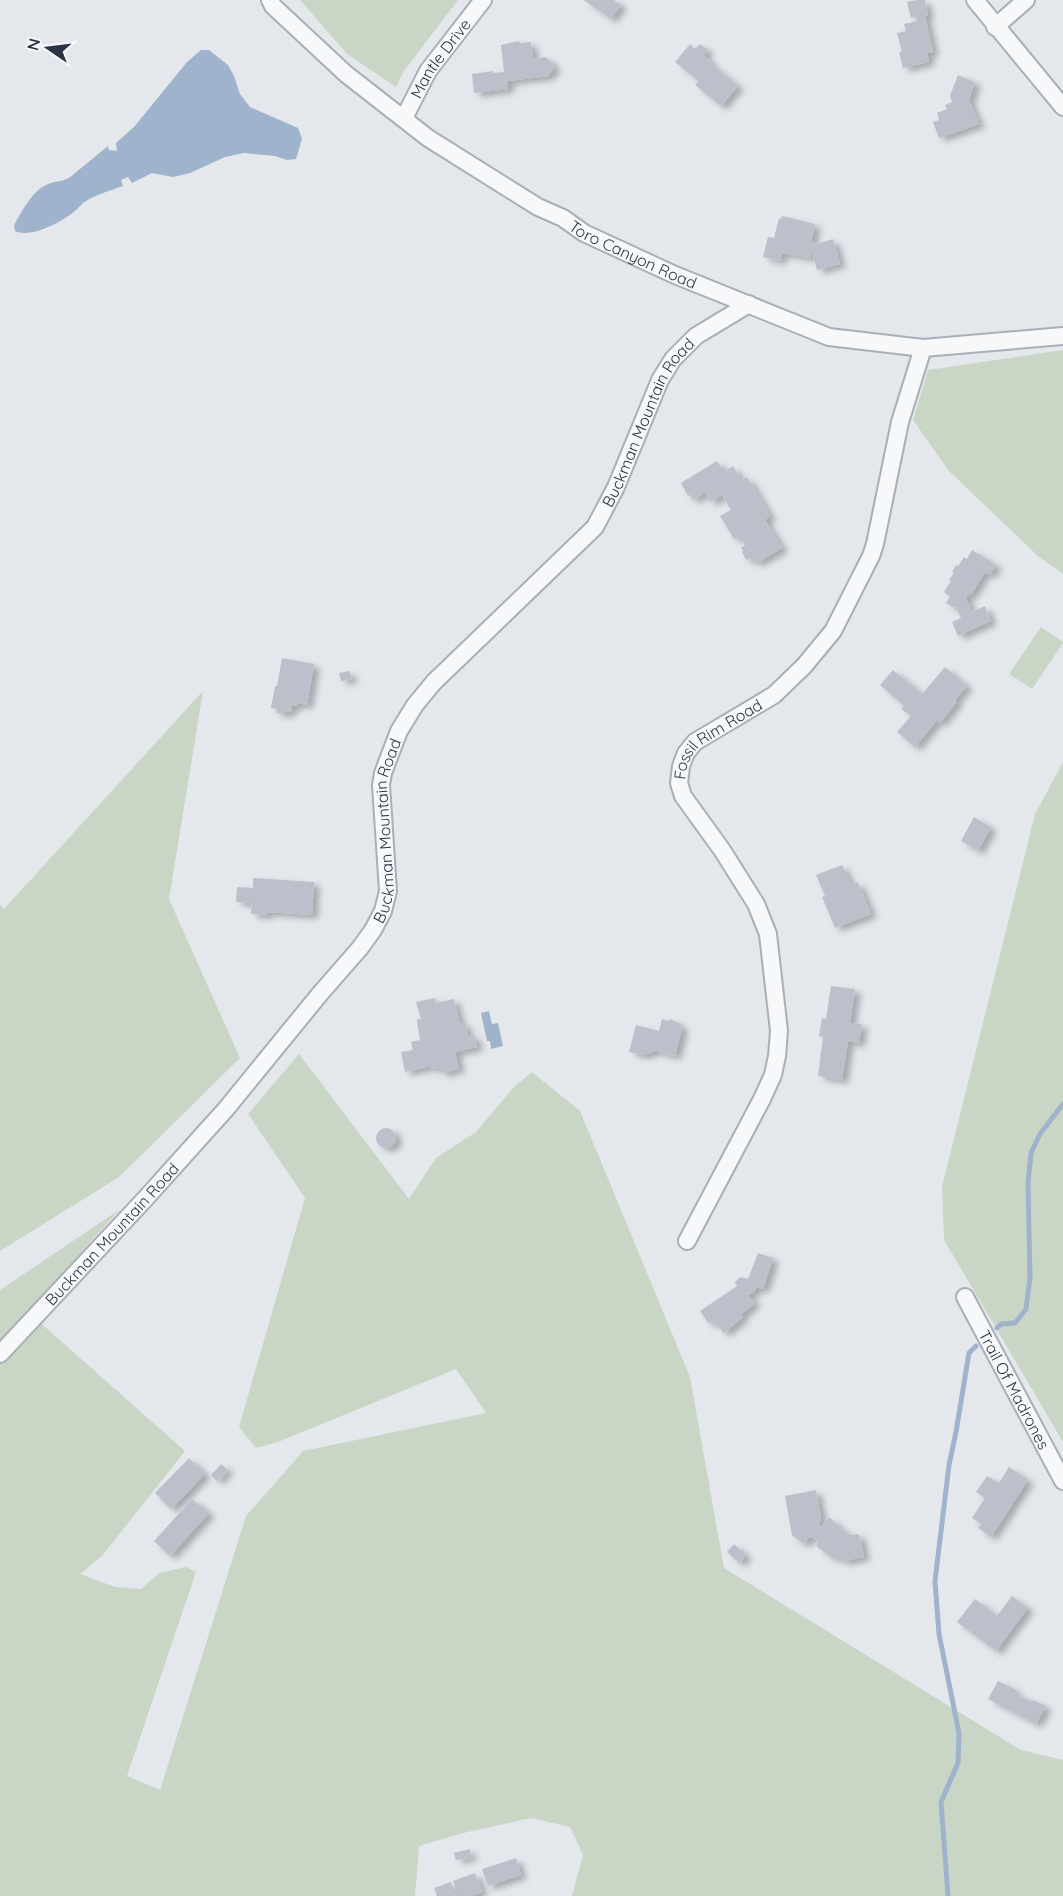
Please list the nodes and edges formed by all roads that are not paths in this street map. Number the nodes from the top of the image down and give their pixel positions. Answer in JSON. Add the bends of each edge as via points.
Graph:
{"nodes":[{"id":1,"x":270,"y":0,"type":"edge"},
{"id":2,"x":483,"y":0,"type":"edge"},
{"id":3,"x":975,"y":0,"type":"edge"},
{"id":4,"x":1026,"y":0,"type":"edge"},
{"id":5,"x":995,"y":27,"type":"junction"},
{"id":6,"x":1063,"y":107,"type":"edge"},
{"id":7,"x":404,"y":118,"type":"junction"},
{"id":8,"x":749,"y":304,"type":"junction"},
{"id":9,"x":1063,"y":336,"type":"edge"},
{"id":10,"x":923,"y":348,"type":"junction"},
{"id":11,"x":687,"y":1241,"type":"dead end"},
{"id":12,"x":965,"y":1297,"type":"dead end"},
{"id":13,"x":0,"y":1354,"type":"edge"},
{"id":14,"x":1063,"y":1481,"type":"edge"}],
"edges":[{"from":1,"to":7,"type":"street","name":"Toro Canyon Road","via":[[346,74]]},
{"from":2,"to":7,"type":"street","name":"Mantle Drive","via":[[429,71]]},
{"from":3,"to":5,"type":"street"},
{"from":4,"to":5,"type":"street"},
{"from":5,"to":6,"type":"street"},
{"from":7,"to":8,"type":"street","name":"Toro Canyon Road","via":[[456,156],[584,233]]},
{"from":8,"to":10,"type":"street","name":"Toro Canyon Road","via":[[829,337]]},
{"from":8,"to":13,"type":"street","name":"Buckman Mountain Road","via":[[696,336],[673,359],[595,527],[434,682],[404,722],[388,756],[381,785],[387,891],[383,911],[360,948],[226,1109]]},
{"from":9,"to":10,"type":"street","name":"Toro Canyon Road"},
{"from":10,"to":11,"type":"street","name":"Fossil Rim Road","via":[[900,422],[875,544],[833,631],[774,695],[695,742],[681,766],[682,796],[728,859],[756,904],[768,934],[779,1031],[777,1056],[765,1091]]},
{"from":12,"to":14,"type":"street","name":"Trail Of Madrones"}]}
